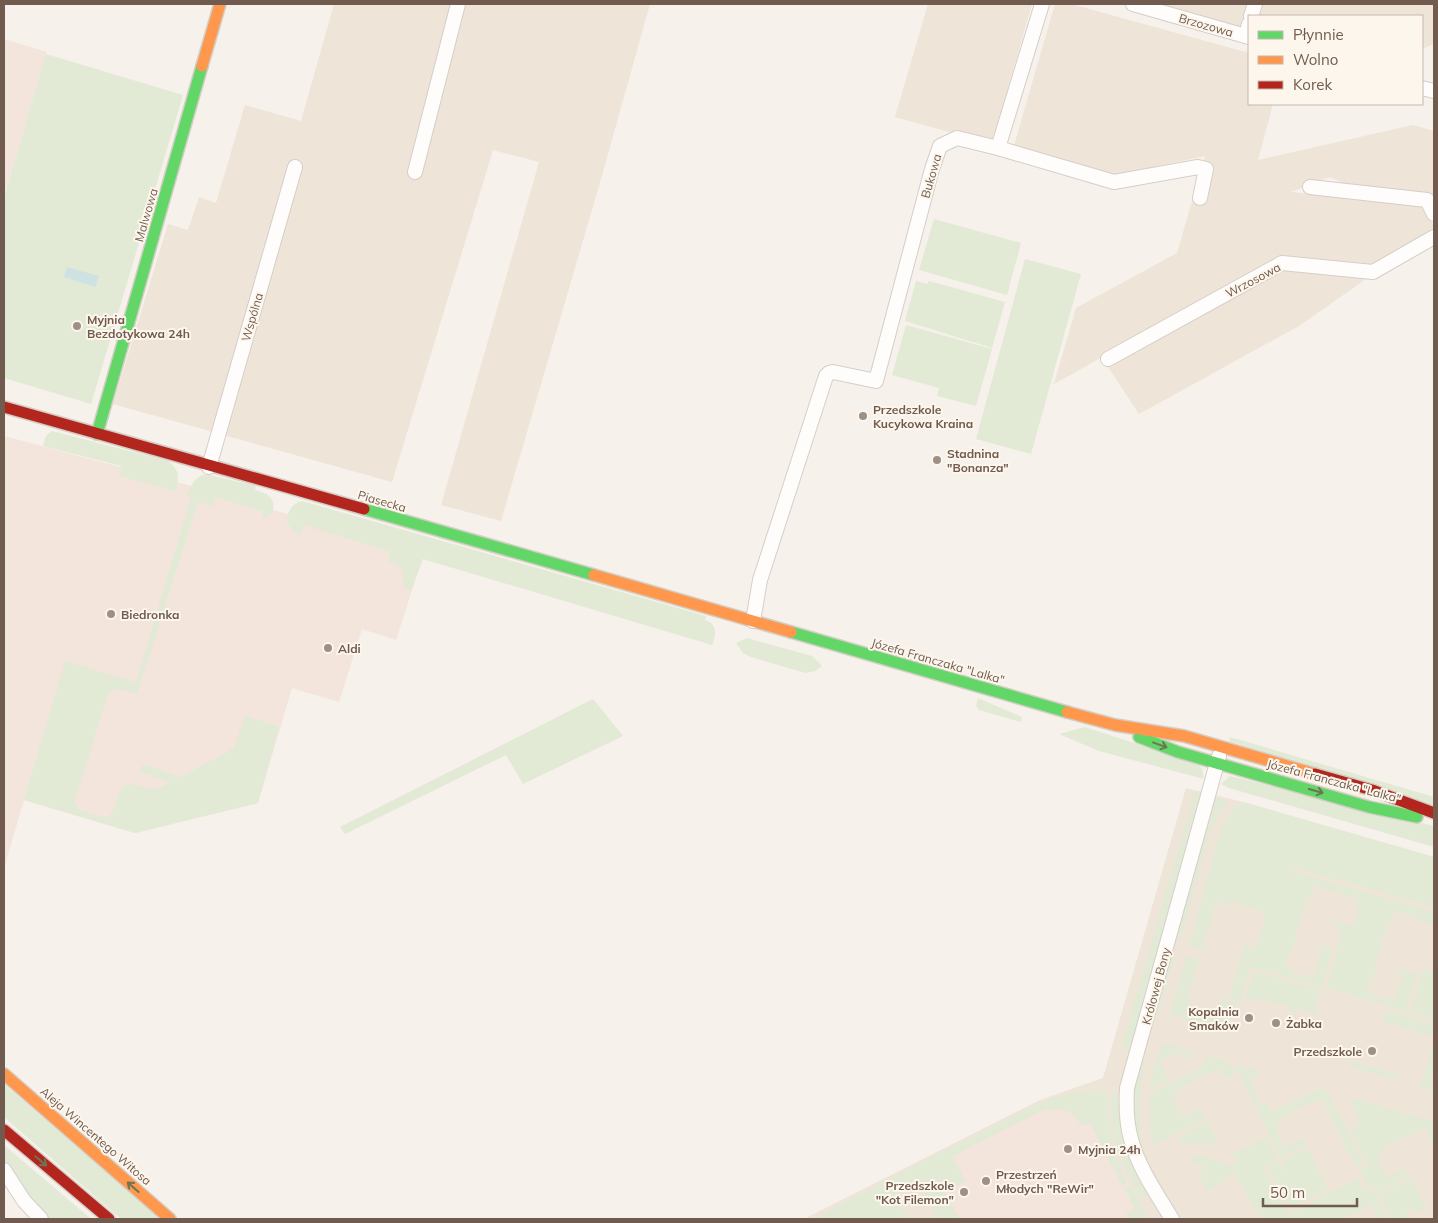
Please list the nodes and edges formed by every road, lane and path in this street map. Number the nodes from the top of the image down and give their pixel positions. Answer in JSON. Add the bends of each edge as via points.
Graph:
{"nodes":[{"id":1,"x":220,"y":4,"type":"edge"},
{"id":2,"x":458,"y":4,"type":"edge"},
{"id":3,"x":1042,"y":4,"type":"edge"},
{"id":4,"x":1133,"y":4,"type":"edge"},
{"id":5,"x":1248,"y":33,"type":"edge"},
{"id":6,"x":998,"y":148,"type":"junction"},
{"id":7,"x":295,"y":166,"type":"dead end"},
{"id":8,"x":415,"y":172,"type":"dead end"},
{"id":9,"x":1310,"y":188,"type":"dead end"},
{"id":10,"x":1200,"y":198,"type":"dead end"},
{"id":11,"x":1434,"y":214,"type":"edge"},
{"id":12,"x":1434,"y":237,"type":"edge"},
{"id":13,"x":1108,"y":359,"type":"dead end"},
{"id":14,"x":4,"y":407,"type":"edge"},
{"id":15,"x":97,"y":434,"type":"junction"},
{"id":16,"x":209,"y":467,"type":"junction"},
{"id":17,"x":753,"y":622,"type":"junction"},
{"id":18,"x":1115,"y":725,"type":"junction"},
{"id":19,"x":1222,"y":747,"type":"junction"},
{"id":20,"x":1217,"y":763,"type":"junction"},
{"id":21,"x":1434,"y":813,"type":"edge"},
{"id":22,"x":1434,"y":821,"type":"edge"},
{"id":23,"x":4,"y":1074,"type":"edge"},
{"id":24,"x":4,"y":1130,"type":"edge"},
{"id":25,"x":4,"y":1170,"type":"edge"},
{"id":26,"x":41,"y":1219,"type":"edge"},
{"id":27,"x":109,"y":1219,"type":"edge"},
{"id":28,"x":170,"y":1219,"type":"edge"},
{"id":29,"x":1172,"y":1219,"type":"edge"}],
"edges":[{"from":1,"to":15,"type":"street","name":"Malwowa"},
{"from":2,"to":8,"type":"street"},
{"from":3,"to":6,"type":"street"},
{"from":4,"to":5,"type":"street","name":"Brzozowa"},
{"from":6,"to":10,"type":"street","name":"Bukowa","via":[[1114,182],[1198,167],[1206,169]]},
{"from":6,"to":17,"type":"street","name":"Bukowa","via":[[957,138],[940,146],[876,382],[833,372],[826,376],[760,580]]},
{"from":7,"to":16,"type":"street","name":"Wspólna"},
{"from":9,"to":11,"type":"street","via":[[1427,200]]},
{"from":12,"to":13,"type":"street","name":"Wrzosowa","via":[[1373,272],[1282,263]]},
{"from":14,"to":15,"type":"street","name":"Piasecka"},
{"from":15,"to":16,"type":"street","name":"Piasecka"},
{"from":16,"to":17,"type":"street","name":"Piasecka"},
{"from":17,"to":18,"type":"street","name":"Józefa Franczaka \"Lalka\""},
{"from":18,"to":19,"type":"street","name":"Józefa Franczaka \"Lalka\"","via":[[1184,736]]},
{"from":18,"to":20,"type":"street","name":"Józefa Franczaka \"Lalka\"","one_way":true,"via":[[1178,752]]},
{"from":19,"to":20,"type":"street","name":"Królowej Bony"},
{"from":19,"to":21,"type":"street","name":"Józefa Franczaka \"Lalka\"","via":[[1372,790]]},
{"from":20,"to":22,"type":"street","name":"Józefa Franczaka \"Lalka\"","one_way":true,"via":[[1369,807]]},
{"from":20,"to":29,"type":"street","name":"Królowej Bony","via":[[1127,1088],[1131,1141]]},
{"from":28,"to":23,"type":"street","name":"Aleja Wincentego Witosa","one_way":true},
{"from":24,"to":27,"type":"street","one_way":true},
{"from":25,"to":26,"type":"street","via":[[24,1201]]}]}
